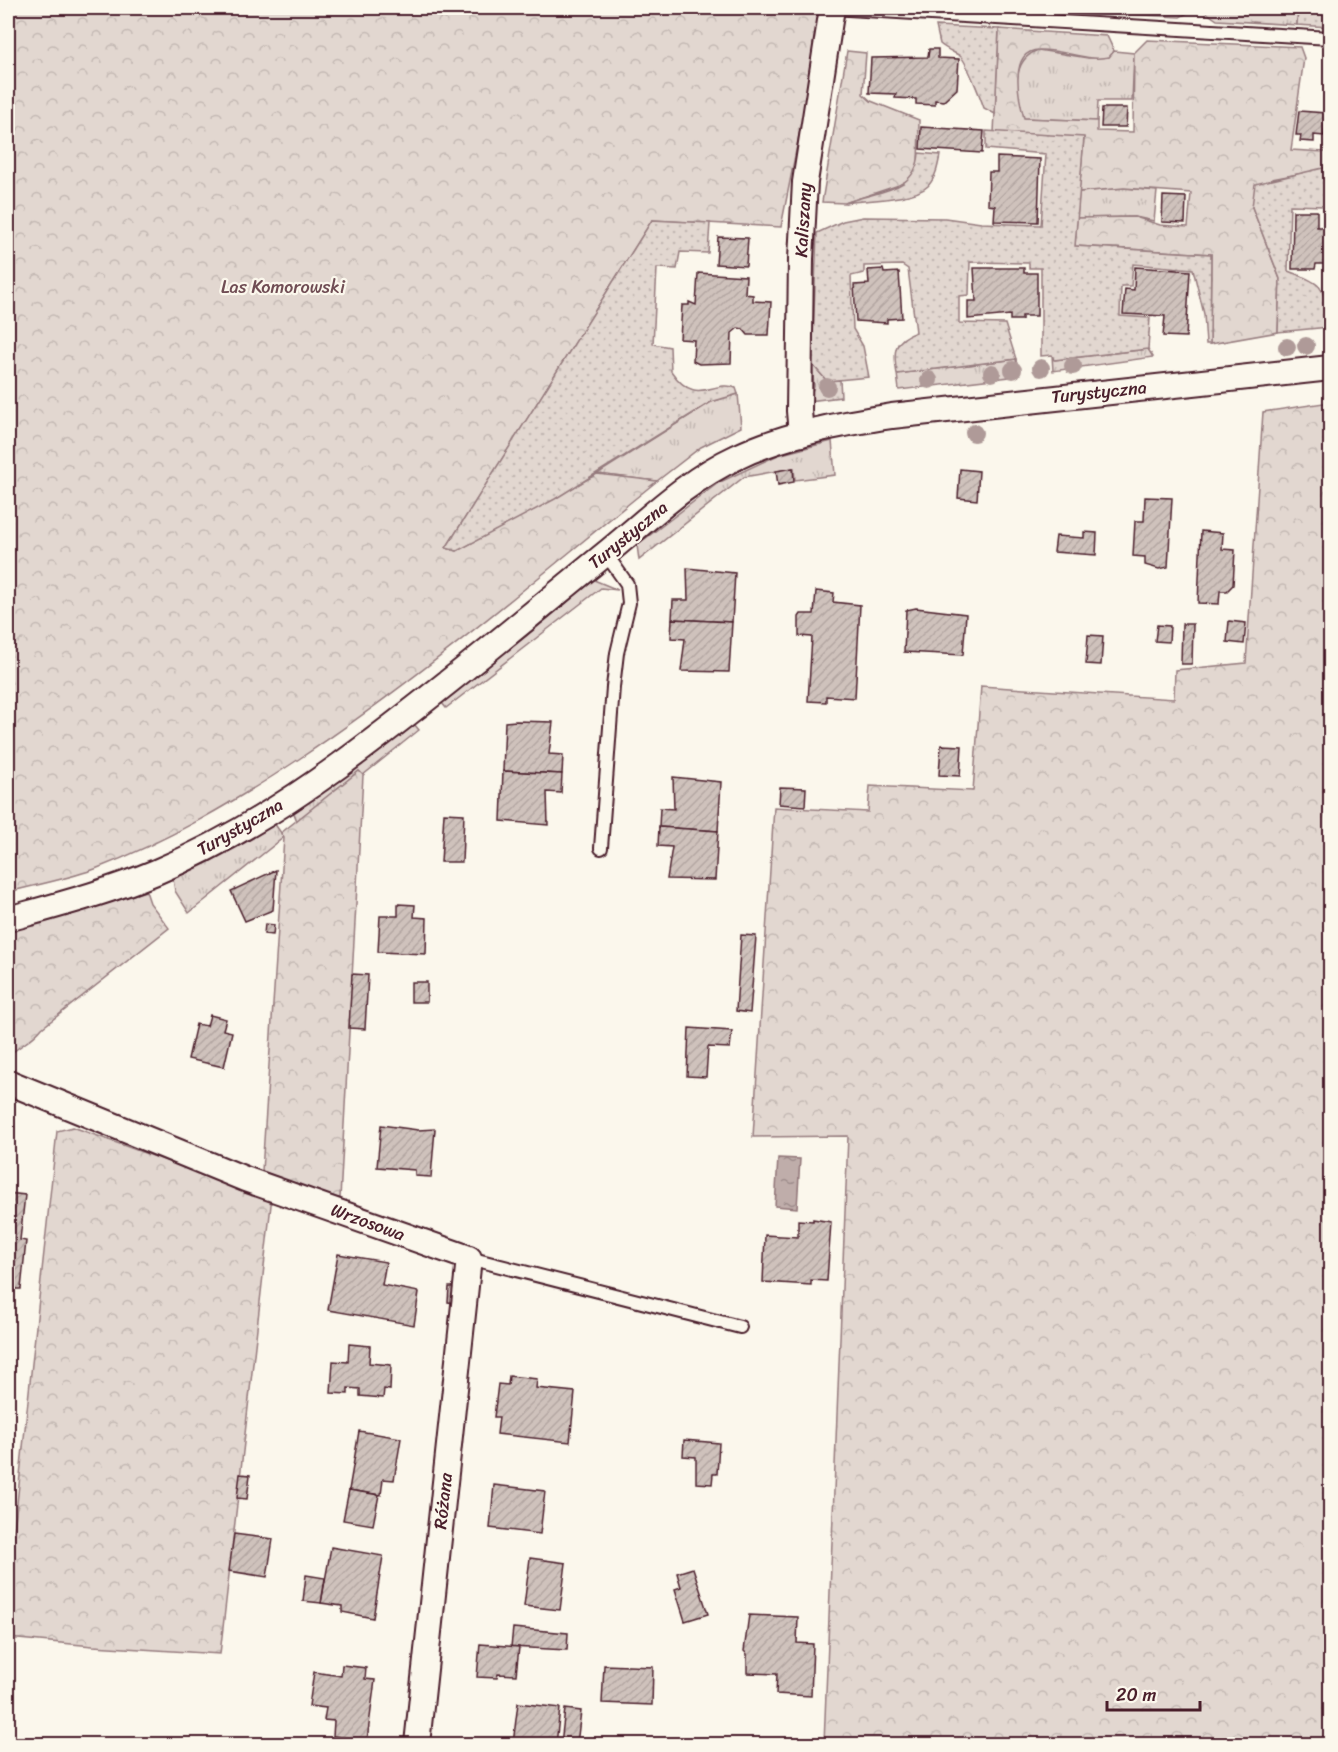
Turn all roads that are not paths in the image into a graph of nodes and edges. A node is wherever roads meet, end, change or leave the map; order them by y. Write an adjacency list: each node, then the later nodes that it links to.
1 (832, 8): 2 (lane); 4 (street, Kaliszany)
2 (1330, 38)
3 (1330, 368): 4 (street, Turystyczna)
4 (801, 434): 5 (street, Turystyczna)
5 (606, 554): 6 (lane); 7 (street, Turystyczna)
6 (601, 848)
7 (8, 919)
8 (8, 1082): 9 (street, Wrzosowa)
9 (469, 1258): 10 (lane, Wrzosowa); 11 (street, Różana)
10 (740, 1326)
11 (417, 1744)

